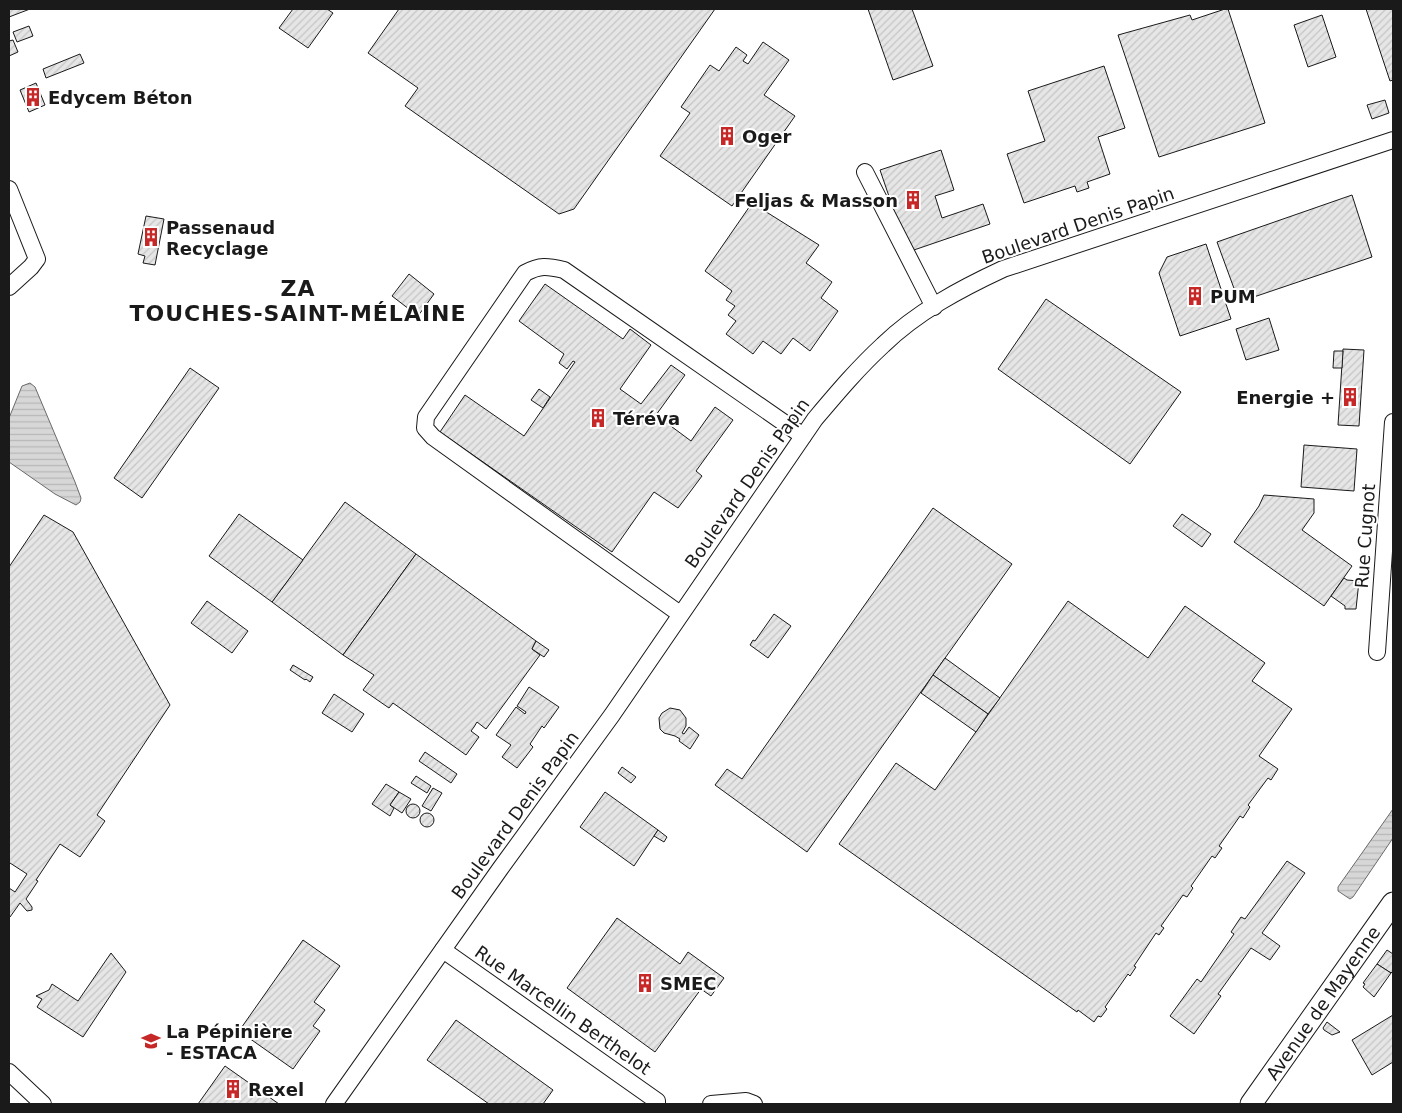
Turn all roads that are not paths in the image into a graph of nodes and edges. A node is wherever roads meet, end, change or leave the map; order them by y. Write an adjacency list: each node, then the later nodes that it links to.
1 (1393, 140): 5 (street, Boulevard Denis Papin)
2 (865, 172): 5 (street)
3 (9, 189): 4 (street)
4 (9, 286)
5 (934, 307): 7 (street, Boulevard Denis Papin)
6 (1393, 422): 9 (street, Rue Cugnot)
7 (803, 436): 8 (street, Boulevard Denis Papin); 8 (street)
8 (680, 614): 11 (street, Boulevard Denis Papin)
9 (1377, 652)
10 (1393, 903): 18 (main road, Avenue de Mayenne)
11 (443, 950): 14 (street, Boulevard Denis Papin); 15 (street, Rue Marcellin Berthelot)
12 (9, 1072): 13 (street)
13 (43, 1104)
14 (334, 1104)
15 (658, 1104)
16 (711, 1104): 17 (street)
17 (754, 1104)
18 (1252, 1104)

